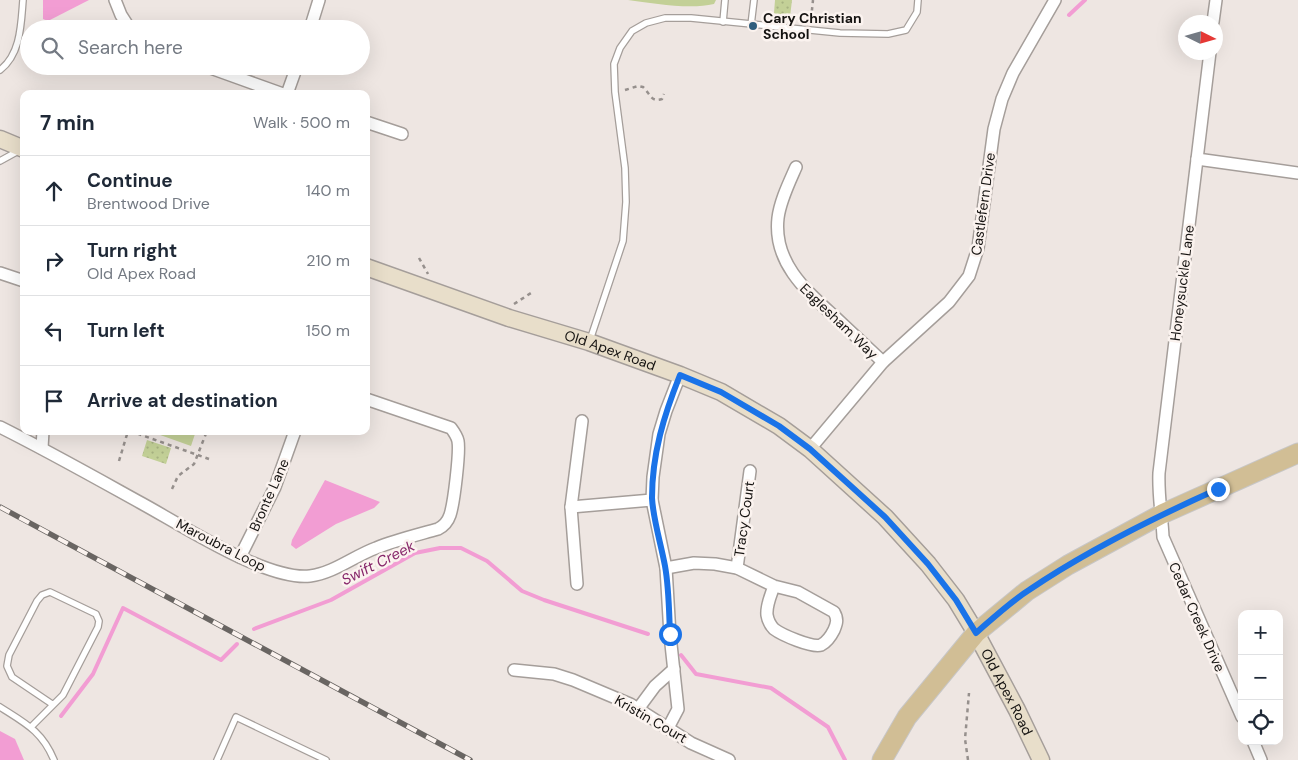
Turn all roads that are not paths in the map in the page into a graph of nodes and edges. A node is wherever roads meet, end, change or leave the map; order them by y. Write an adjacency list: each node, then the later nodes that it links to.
1 (23, 0): 10 (lane)
2 (115, 0): 11 (street)
3 (319, 0): 12 (street)
4 (725, 0): 13 (lane)
5 (754, 0): 14 (lane)
6 (918, 0): 14 (lane)
7 (1055, 0): 35 (street, Castlefern Drive)
8 (1216, 0): 9 (street)
9 (1214, 15)
10 (21, 20)
11 (124, 20)
12 (313, 20)
13 (723, 22): 14 (lane); 34 (lane)
14 (751, 24)
15 (20, 29): 17 (lane)
16 (1209, 60): 27 (street, Honeysuckle Lane)
17 (0, 70)
18 (231, 75): 20 (street)
19 (292, 75): 21 (street)
20 (274, 90)
21 (287, 90)
22 (370, 123): 23 (street)
23 (402, 134)
24 (0, 138): 25 (main road)
25 (20, 147)
26 (20, 151): 28 (lane)
27 (1197, 159): 30 (street); 48 (street, Honeysuckle Lane)
28 (0, 161)
29 (796, 167): 35 (street, Eaglesham Way)
30 (1298, 173)
31 (370, 268): 34 (main road, Old Apex Road)
32 (0, 273): 33 (street)
33 (20, 280)
34 (589, 342): 36 (main road, Old Apex Road)
35 (883, 362): 43 (street, Castlefern Drive)
36 (680, 375): 43 (main road, Old Apex Road); 46 (street)
37 (370, 400): 49 (street, Maroubra Loop)
38 (582, 421): 47 (street)
39 (0, 427): 42 (street, Maroubra Loop)
40 (43, 435): 42 (street)
41 (294, 435): 49 (street, Bronte Lane)
42 (42, 448): 49 (street, Maroubra Loop)
43 (810, 449): 54 (main road, Old Apex Road)
44 (1298, 453): 48 (main road)
45 (750, 471): 51 (street, Tracy Court)
46 (652, 500): 47 (street); 50 (street)
47 (572, 508): 52 (street)
48 (1162, 514): 54 (main road); 59 (street, Cedar Creek Drive)
49 (240, 557)
50 (666, 568): 51 (street); 55 (street)
51 (737, 568): 53 (street)
52 (577, 584)
53 (774, 586): 53 (street)
54 (976, 633): 68 (main road); 69 (main road, Old Apex Road)
55 (674, 669): 60 (street); 62 (street)
56 (514, 670): 60 (street, Kristin Court)
57 (52, 704): 57 (lane); 61 (lane)
58 (0, 707): 61 (lane)
59 (1238, 708)
60 (638, 710): 62 (street, Kristin Court)
61 (32, 727): 64 (lane)
62 (668, 728): 67 (street, Kristin Court)
63 (1255, 745): 70 (street)
64 (54, 760)
65 (216, 760): 66 (lane)
66 (326, 760)
67 (729, 760)
68 (882, 760)
69 (1041, 760)
70 (1261, 760)

